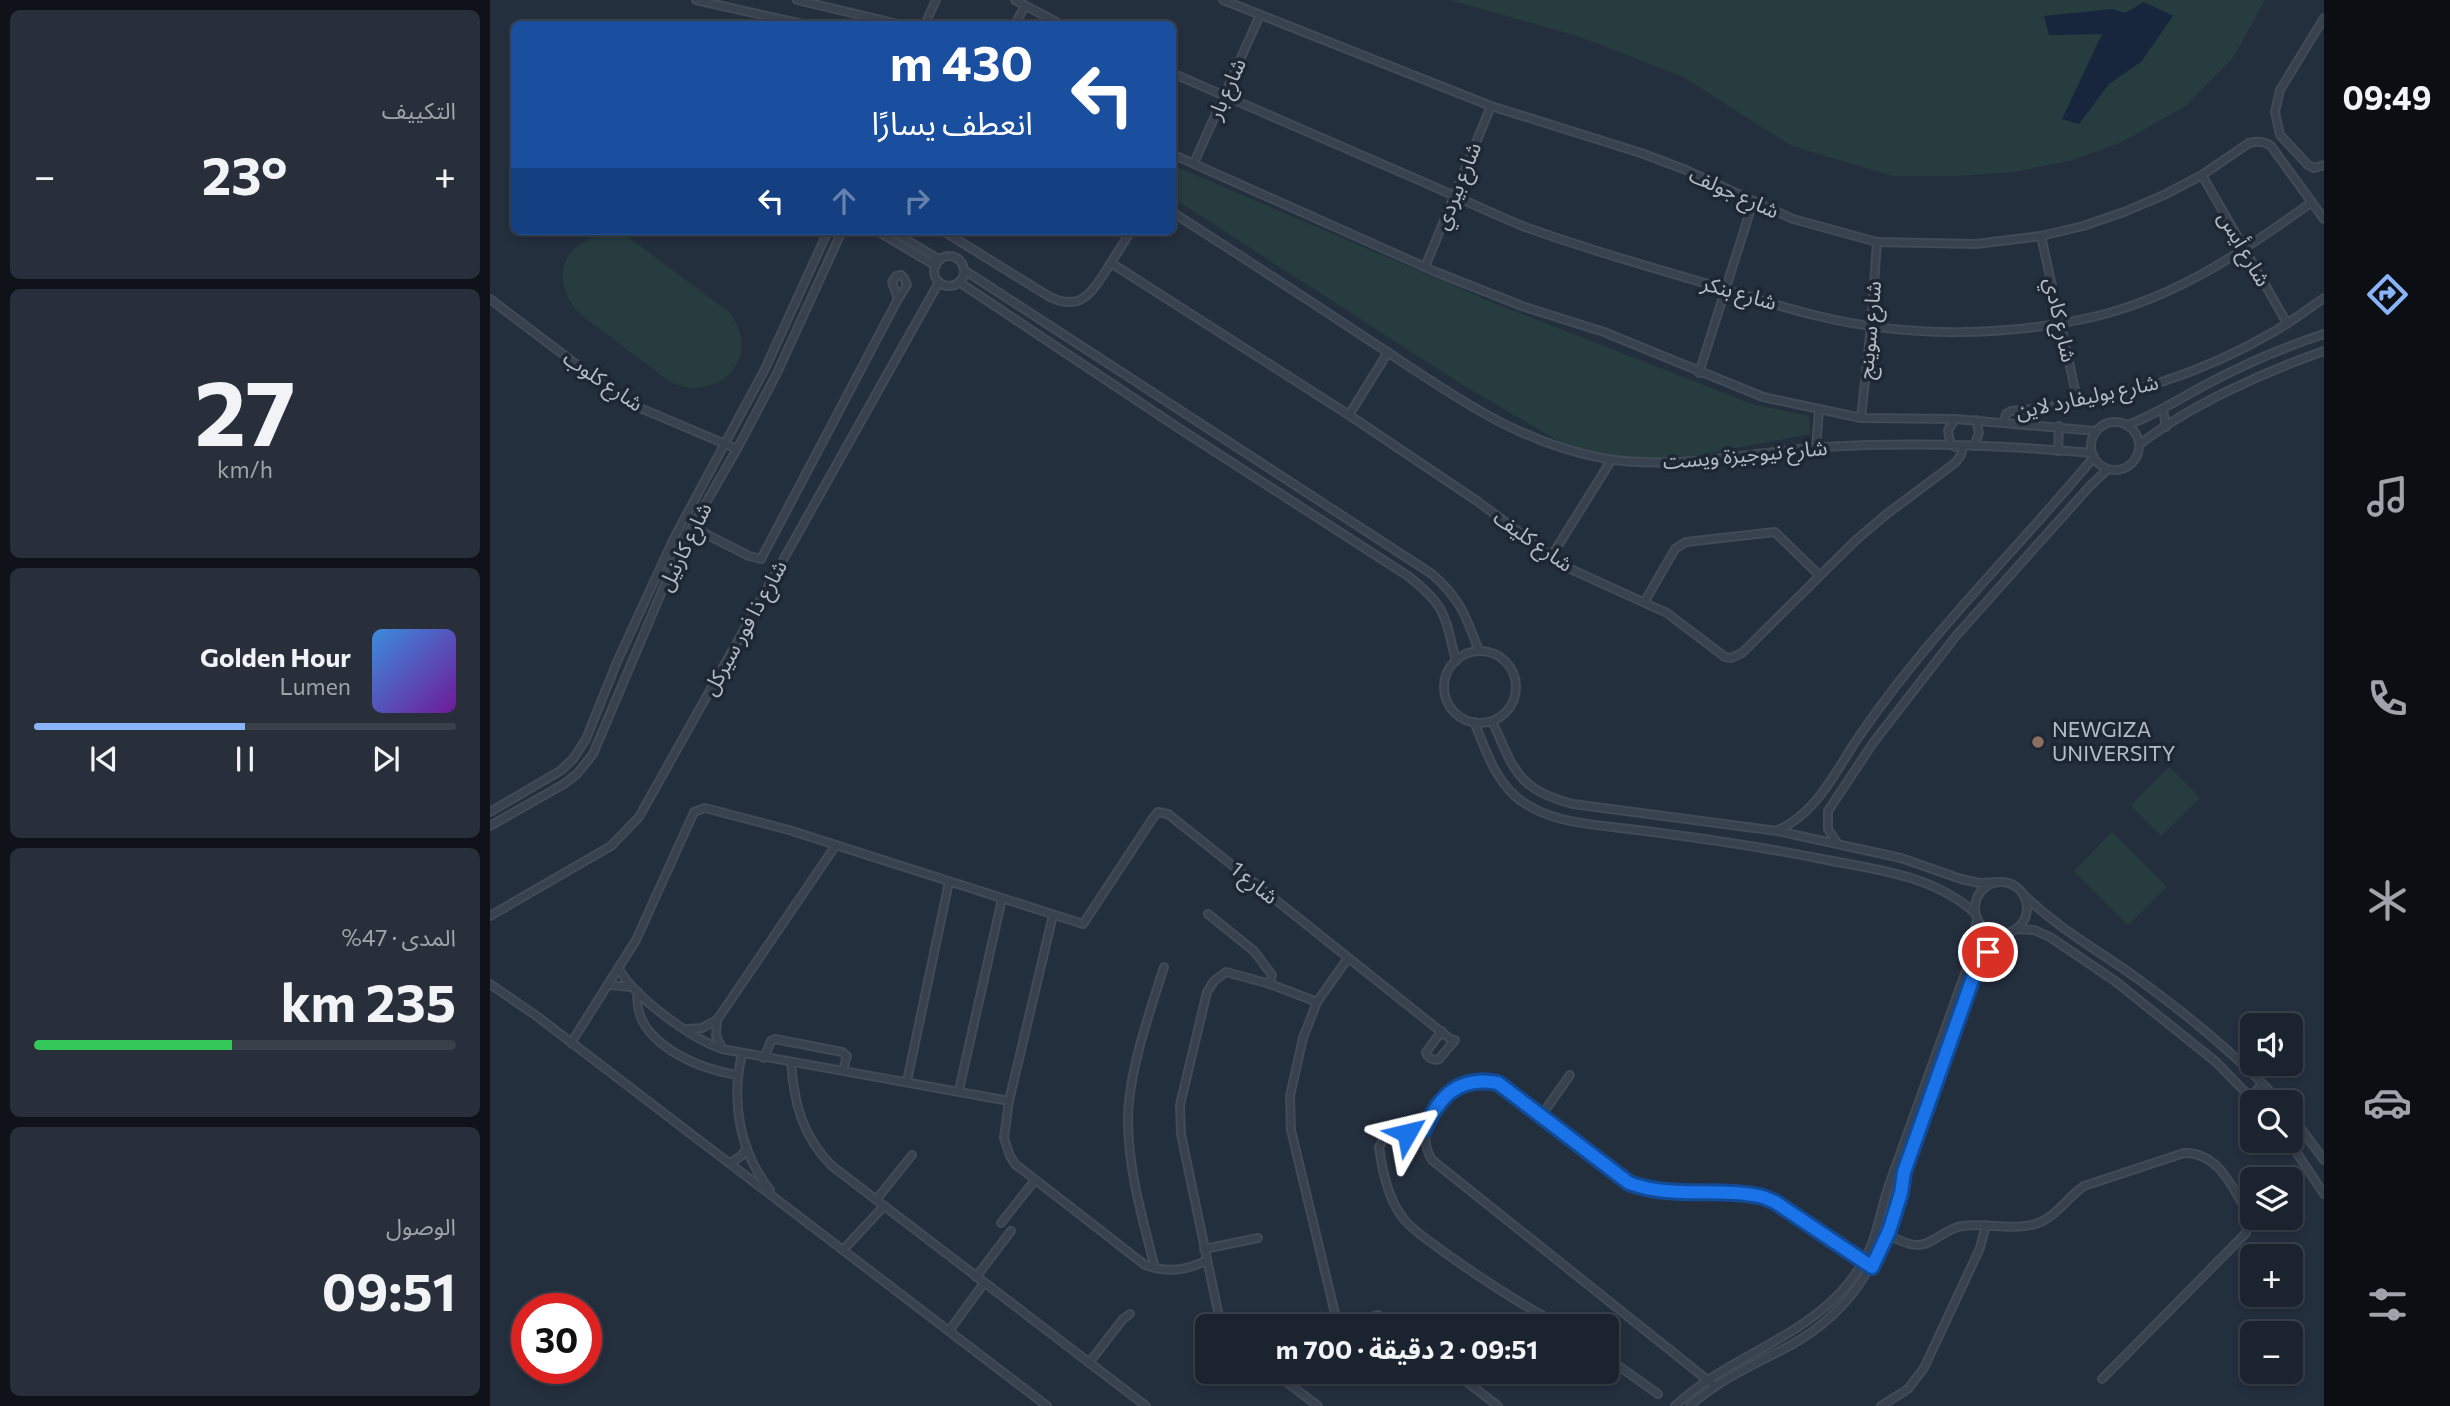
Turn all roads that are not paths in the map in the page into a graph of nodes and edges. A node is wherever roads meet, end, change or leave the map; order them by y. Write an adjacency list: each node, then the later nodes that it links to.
1 (696, 0): 10 (street)
2 (797, 0): 7 (street)
3 (936, 0): 13 (street)
4 (1016, 0): 6 (street)
5 (1223, 0): 8 (street, شارع جولف)
6 (1025, 6): 14 (street); 15 (street)
7 (854, 13): 11 (street); 12 (street)
8 (1260, 15): 17 (street, شارع بار); 18 (street, شارع جولف)
9 (2324, 18): 21 (street)
10 (789, 21)
11 (856, 21)
12 (886, 21)
13 (926, 21)
14 (1017, 21)
15 (1054, 21)
16 (1176, 75): 17 (street, شارع بنكر)
17 (1224, 95): 20 (street, شارع بار); 23 (street, شارع بنكر)
18 (1491, 106): 23 (street, شارع بيردي); 24 (street, شارع جولف)
19 (1176, 156): 20 (street, شارع نيوجيزة ويست)
20 (1194, 163): 39 (street, شارع نيوجيزة ويست)
21 (2324, 165)
22 (2202, 175): 25 (street, شارع جولف); 34 (street, شارع جولف); 36 (street, شارع أيس)
23 (1455, 196): 39 (street, شارع بيردي); 43 (street, شارع بنكر)
24 (1753, 202): 35 (street, شارع جولف); 43 (street)
25 (2312, 202): 27 (street); 36 (street, شارع بنكر)
26 (1176, 215): 52 (street, شارع نيوجيزة ويست)
27 (2324, 219)
28 (826, 235): 53 (street, شارع كارنيل)
29 (840, 235): 55 (street, شارع كارنيل)
30 (885, 235): 37 (street)
31 (898, 235): 37 (street)
32 (950, 235): 38 (street)
33 (1128, 235): 38 (street)
34 (2041, 236): 35 (street, شارع جولف); 47 (street, شارع كادي)
35 (1877, 242): 49 (street, شارع سوينج)
36 (2245, 250): 47 (street, شارع بنكر); 48 (street, شارع أيس)
37 (938, 263): 40 (street); 41 (street)
38 (1111, 263): 60 (street, شارع كليف)
39 (1425, 267): 54 (street, شارع نيوجيزة ويست)
40 (964, 270): 42 (street); 86 (street)
41 (939, 282): 42 (street); 105 (street, شارع ذا فور سيركل)
42 (959, 282): 87 (street)
43 (1727, 289): 49 (street, شارع بنكر); 54 (street)
44 (2324, 298): 48 (street, شارع بوليفارد لاين)
45 (490, 299): 70 (street, شارع كلوب)
46 (898, 299): 80 (street)
47 (2061, 322): 49 (street, شارع بنكر); 56 (street, شارع كادي)
48 (2287, 323): 56 (street, شارع بوليفارد لاين)
49 (1871, 326): 61 (street, شارع سوينج)
50 (2324, 334): 58 (street)
51 (2324, 351): 68 (street)
52 (1388, 352): 60 (street); 78 (street, شارع نيوجيزة ويست)
53 (765, 369): 55 (street); 70 (street, شارع كارنيل)
54 (1699, 373): 59 (street, شارع نيوجيزة ويست)
55 (776, 375): 75 (street, شارع كارنيل)
56 (2078, 403): 57 (street, شارع بوليفارد لاين)
57 (2045, 408): 64 (street, شارع بوليفارد لاين); 65 (street)
58 (2164, 409): 66 (street); 68 (street)
59 (1819, 410): 61 (street, شارع نيوجيزة ويست); 74 (street)
60 (1349, 415): 81 (street, شارع كليف)
61 (1861, 418): 62 (street, شارع نيوجيزة ويست)
62 (1955, 419): 63 (street, شارع نيوجيزة ويست); 73 (street)
63 (1976, 421): 64 (street, شارع نيوجيزة ويست); 72 (street)
64 (2004, 422): 65 (street, شارع نيوجيزة ويست)
65 (2044, 425): 67 (street, شارع نيوجيزة ويست)
66 (2128, 425): 69 (street); 71 (street)
67 (2059, 426): 69 (street, شارع نيوجيزة ويست); 76 (street)
68 (2166, 427): 71 (street)
69 (2096, 431): 77 (street)
70 (726, 442): 75 (street, شارع كلوب); 83 (street, شارع كارنيل)
71 (2139, 445): 79 (street)
72 (1974, 446): 73 (street, شارع نيوجيزة ويست); 76 (street, شارع نيوجيزة ويست)
73 (1959, 447): 74 (street, شارع نيوجيزة ويست); 82 (street, شارع كليف)
74 (1816, 448): 78 (street, شارع نيوجيزة ويست)
75 (737, 449): 80 (street, شارع كارنيل)
76 (2058, 451): 77 (street, شارع نيوجيزة ويست)
77 (2093, 455): 79 (street); 90 (street)
78 (1612, 459): 81 (street)
79 (2108, 469): 92 (street)
80 (692, 527): 84 (street, شارع كارنيل)
81 (1551, 557): 85 (street, شارع كليف)
82 (1819, 575): 85 (street); 85 (street, شارع كليف)
83 (649, 592): 84 (street); 91 (street, شارع كارنيل)
84 (661, 597): 94 (street, شارع كارنيل)
85 (1645, 601)
86 (1479, 651): 87 (street); 88 (street)
87 (1456, 661): 89 (street)
88 (1492, 721): 89 (street); 93 (street)
89 (1474, 722): 96 (street)
90 (1815, 803): 92 (street); 95 (street)
91 (490, 811)
92 (1828, 811): 97 (street)
93 (1685, 819): 95 (street); 96 (street)
94 (490, 825)
95 (1777, 831): 97 (street)
96 (1684, 835): 106 (street)
97 (1837, 843): 100 (street)
98 (836, 845): 99 (street); 112 (street); 120 (street)
99 (949, 881): 102 (street); 133 (street)
100 (1997, 882): 101 (street); 106 (street)
101 (2026, 897): 107 (street); 134 (street)
102 (1002, 899): 104 (street); 135 (street)
103 (1208, 914): 115 (street)
104 (1053, 915): 109 (street, شارع 1); 139 (street)
105 (490, 916)
106 (1976, 916): 108 (street); 111 (street)
107 (2016, 929): 108 (street); 136 (street)
108 (2004, 934): 113 (street)
109 (1348, 958): 119 (street); 122 (street, شارع 1)
110 (1164, 967): 165 (street)
111 (1967, 968): 113 (street); 128 (street)
112 (619, 969): 116 (street); 117 (street)
113 (1975, 972): 129 (street)
114 (490, 984): 123 (street)
115 (1270, 984): 119 (street); 160 (street)
116 (610, 985): 117 (street); 123 (street)
117 (631, 987): 118 (street)
118 (638, 992): 121 (street); 131 (street)
119 (1317, 1002): 170 (street)
120 (717, 1020): 121 (street); 124 (street)
121 (683, 1028): 124 (street)
122 (1442, 1031): 122 (street, شارع 1)
123 (571, 1043): 147 (street)
124 (722, 1049): 125 (street)
125 (742, 1054): 126 (street); 131 (street)
126 (764, 1058): 127 (street); 130 (street)
127 (791, 1062): 130 (street); 153 (street)
128 (1934, 1063): 129 (street); 149 (street)
129 (1943, 1065): 151 (street)
130 (843, 1070): 133 (street)
131 (738, 1075): 143 (street)
132 (1570, 1075): 140 (street)
133 (907, 1081): 135 (street)
134 (2262, 1083): 137 (street); 138 (street)
135 (959, 1090): 139 (street)
136 (2243, 1090)
137 (2258, 1090)
138 (2269, 1090)
139 (1009, 1101): 148 (street)
140 (1541, 1116): 142 (street); 163 (street)
141 (2303, 1128): 146 (street)
142 (1424, 1130): 171 (street); 175 (street)
143 (747, 1148): 147 (street); 152 (street)
144 (2297, 1153): 150 (street)
145 (912, 1155): 153 (street)
146 (2324, 1160)
147 (730, 1163): 152 (street)
148 (1035, 1180): 155 (street); 165 (street)
149 (1886, 1194): 151 (street); 163 (street)
150 (2324, 1194)
151 (1899, 1198): 158 (street)
152 (778, 1199): 161 (street)
153 (876, 1200): 154 (street)
154 (884, 1206): 161 (street); 166 (street)
155 (1001, 1223)
156 (1986, 1225): 158 (street); 176 (street); 187 (street)
157 (1011, 1231): 166 (street)
158 (1887, 1235): 164 (street)
159 (1258, 1238): 160 (street)
160 (1204, 1249): 162 (street)
161 (843, 1250): 172 (street)
162 (1206, 1260): 165 (street); 169 (street)
163 (1863, 1261): 164 (street); 175 (street)
164 (1872, 1267): 179 (street)
165 (1155, 1268)
166 (976, 1276): 167 (street)
167 (984, 1283): 172 (street); 173 (street)
168 (1130, 1314): 173 (street)
169 (1218, 1314)
170 (1337, 1314)
171 (1538, 1314)
172 (950, 1331): 181 (street)
173 (1089, 1363): 182 (street)
174 (1619, 1366): 180 (street)
175 (1707, 1379): 179 (street); 185 (street)
176 (2102, 1379)
177 (1288, 1384): 183 (street)
178 (1470, 1384): 184 (street)
179 (1715, 1386): 186 (street)
180 (1658, 1394)
181 (1047, 1406)
182 (1146, 1406)
183 (1318, 1406)
184 (1498, 1406)
185 (1675, 1406)
186 (1690, 1406)
187 (1881, 1406)

